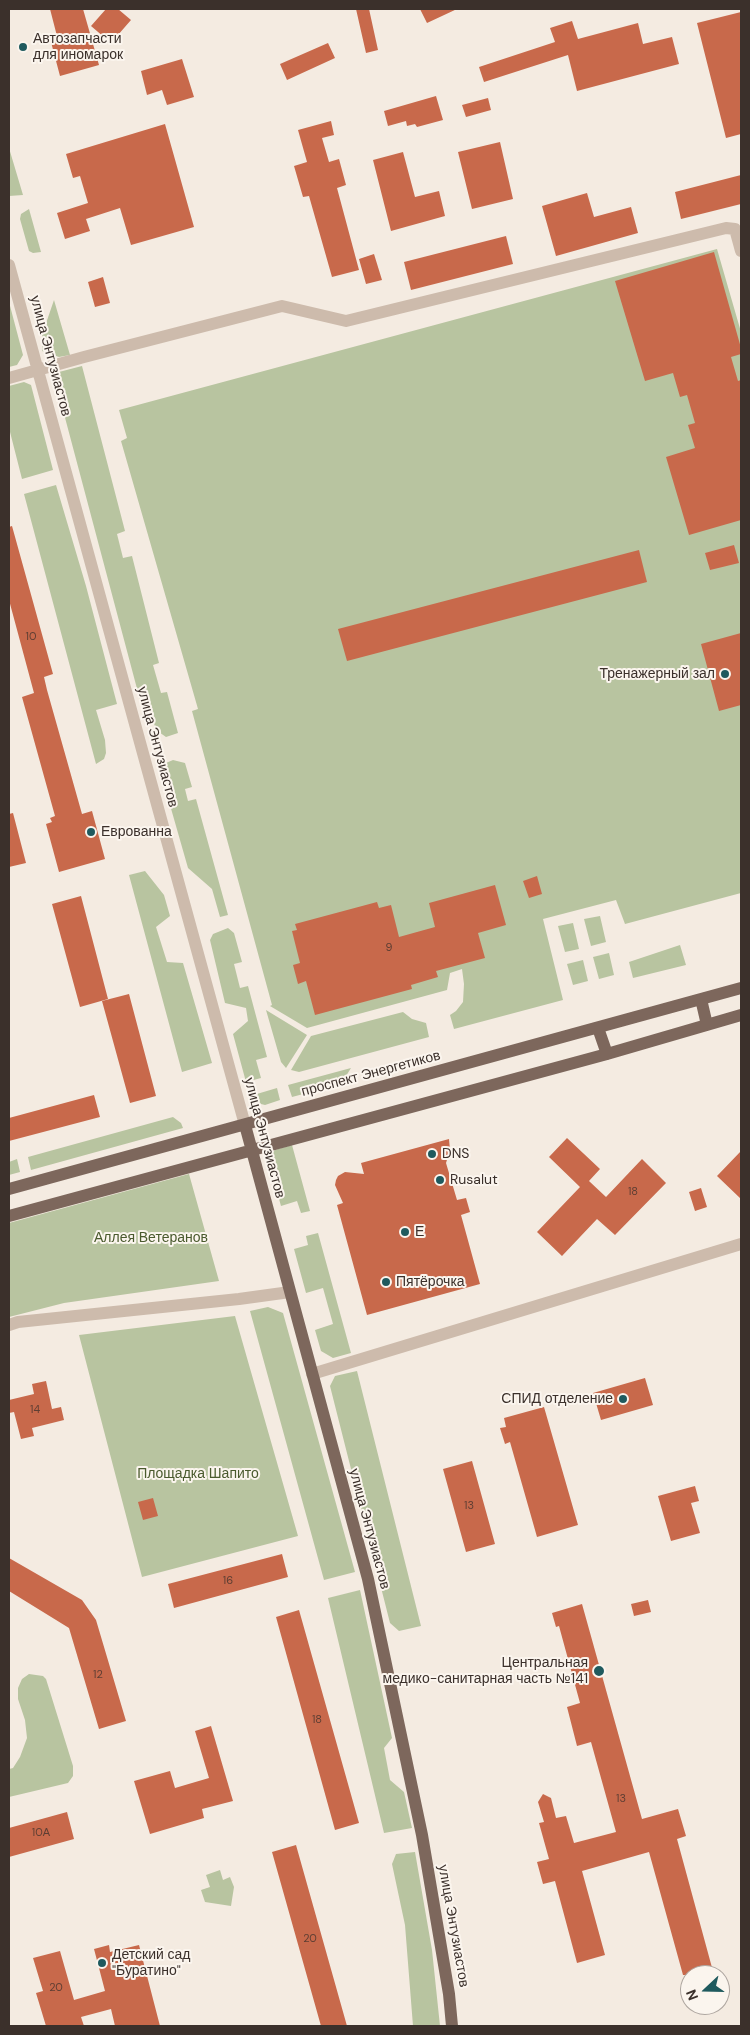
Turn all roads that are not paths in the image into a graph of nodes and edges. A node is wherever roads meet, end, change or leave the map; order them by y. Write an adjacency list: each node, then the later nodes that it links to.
1 (741, 251): 3 (street)
2 (9, 265): 3 (street, улица Энтузиастов)
3 (39, 369): 4 (street); 11 (street, улица Энтузиастов)
4 (9, 378)
5 (741, 988): 6 (main road, проспект Энергетиков)
6 (701, 999): 8 (main road); 9 (main road, проспект Энергетиков)
7 (741, 1015): 8 (main road)
8 (708, 1025): 10 (main road)
9 (598, 1028): 10 (main road); 11 (main road, проспект Энергетиков)
10 (607, 1054): 12 (main road)
11 (244, 1125): 12 (main road, улица Энтузиастов); 13 (main road, проспект Энергетиков)
12 (251, 1150): 14 (main road); 16 (main road, улица Энтузиастов)
13 (9, 1189)
14 (9, 1216)
15 (741, 1244): 18 (street)
16 (290, 1292): 17 (street); 18 (main road, улица Энтузиастов)
17 (9, 1325)
18 (312, 1374): 19 (main road, улица Энтузиастов)
19 (452, 2026)

